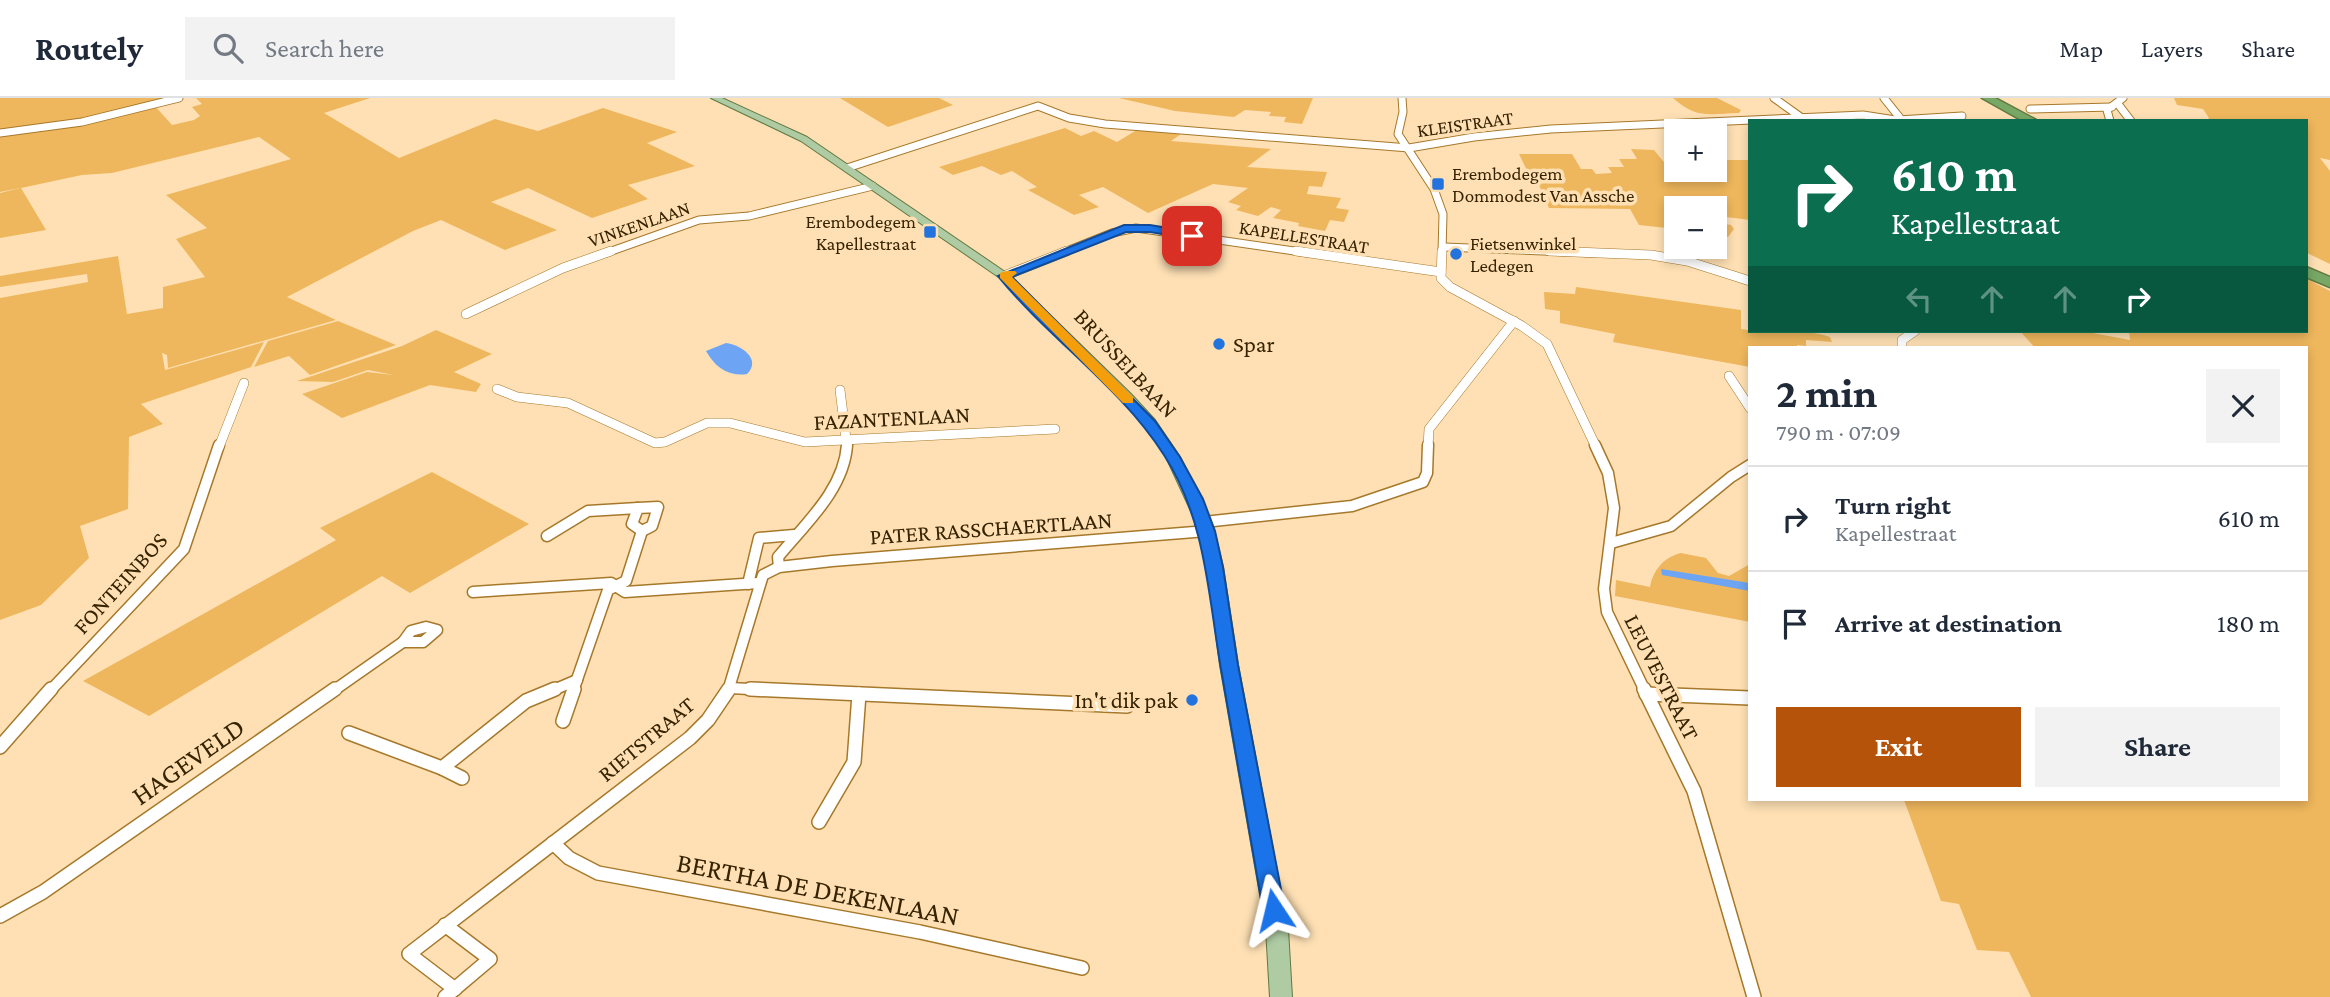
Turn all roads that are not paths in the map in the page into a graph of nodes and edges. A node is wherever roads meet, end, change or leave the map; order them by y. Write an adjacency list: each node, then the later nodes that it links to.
1 (179, 98): 18 (street)
2 (715, 98): 20 (main road, BRUSSELBAAN)
3 (1402, 98): 19 (street)
4 (1774, 98): 11 (street)
5 (1884, 98): 13 (street)
6 (1970, 98): 14 (highway)
7 (1987, 98): 9 (highway)
8 (2117, 103): 9 (street); 15 (street); 16 (street)
9 (2031, 115)
10 (1962, 116): 13 (street, KLEISTRAAT)
11 (1802, 118): 12 (street, KLEISTRAAT); 13 (street, KLEISTRAAT)
12 (1779, 119)
13 (1900, 119)
14 (2010, 119)
15 (2109, 119)
16 (2129, 119)
17 (1748, 120): 19 (street, KLEISTRAAT)
18 (0, 133)
19 (1409, 148): 20 (street, KLEISTRAAT); 22 (street)
20 (847, 168): 21 (main road, BRUSSELBAAN)
21 (873, 186): 27 (main road, BRUSSELBAAN); 30 (street, VINKENLAAN)
22 (1444, 247): 24 (street); 28 (street)
23 (2308, 261): 26 (highway)
24 (1441, 272): 27 (street, KAPELLESTRAAT); 31 (street, LEUVESTRAAT)
25 (2308, 272): 29 (highway)
26 (2330, 272)
27 (1004, 276): 43 (main road, BRUSSELBAAN)
28 (1748, 280)
29 (2330, 283)
30 (466, 314)
31 (1514, 321): 43 (street, PATER RASSCHAERTLAAN); 47 (street, LEUVESTRAAT)
32 (1912, 333): 33 (street)
33 (1902, 346)
34 (1729, 376): 38 (street)
35 (243, 383): 61 (street, FONTEINBOS)
36 (497, 389): 40 (street, FAZANTENLAAN)
37 (840, 390): 40 (street)
38 (1748, 405)
39 (1055, 429): 40 (street, FAZANTENLAAN)
40 (848, 439): 45 (street)
41 (1748, 466): 47 (street)
42 (638, 508): 44 (street); 44 (street); 46 (street)
43 (1206, 526): 48 (street, PATER RASSCHAERTLAAN); 70 (main road, BRUSSELBAAN)
44 (642, 531): 50 (street)
45 (794, 535): 48 (street); 49 (street, RIETSTRAAT)
46 (547, 536)
47 (1611, 543): 56 (street, LEUVESTRAAT)
48 (779, 568): 49 (street)
49 (753, 584): 50 (street); 54 (street, RIETSTRAAT)
50 (617, 586): 51 (street); 53 (street)
51 (473, 592)
52 (402, 642): 66 (street, HAGEVELD)
53 (577, 680): 59 (street); 62 (street)
54 (730, 688): 55 (street); 65 (street, RIETSTRAAT)
55 (859, 694): 58 (street); 64 (street)
56 (1646, 694): 57 (street); 71 (street, LEUVESTRAAT)
57 (1748, 698)
58 (1127, 706)
59 (563, 721)
60 (349, 733): 62 (street)
61 (0, 747)
62 (442, 768): 63 (street)
63 (462, 778)
64 (820, 822)
65 (553, 843): 67 (street, RIETSTRAAT); 68 (street, BERTHA DE DEKENLAAN)
66 (0, 916)
67 (445, 925): 69 (street, RIETSTRAAT); 69 (street, RIETSTRAAT)
68 (1082, 968)
69 (450, 993)
70 (1282, 997)
71 (1754, 997)

